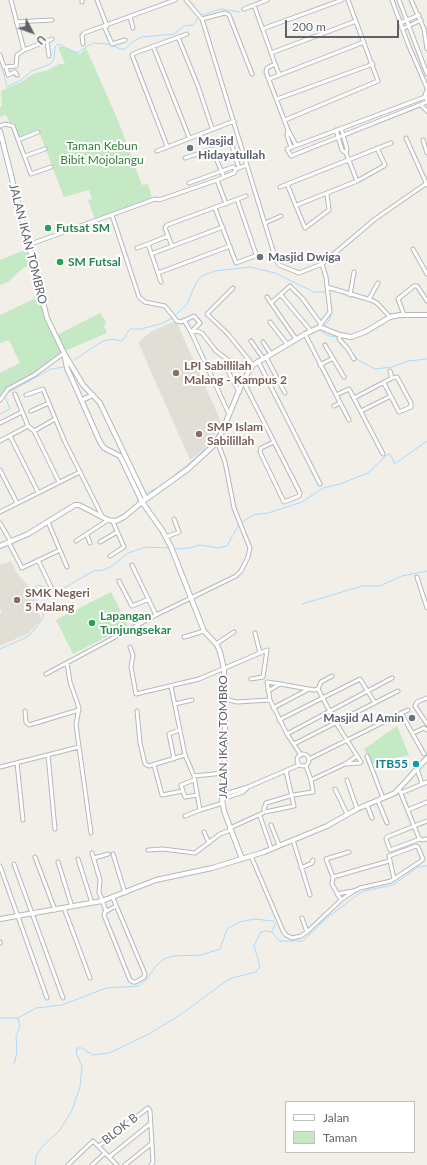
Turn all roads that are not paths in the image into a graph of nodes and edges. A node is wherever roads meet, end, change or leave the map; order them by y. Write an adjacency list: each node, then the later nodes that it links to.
1 (12, 0): 20 (street)
2 (98, 0): 22 (street)
3 (175, 0): 14 (street)
4 (186, 0): 15 (street)
5 (267, 0): 11 (street)
6 (342, 0): 25 (street)
7 (348, 0): 19 (street)
8 (392, 0): 21 (street)
9 (399, 0): 17 (street)
10 (411, 0): 13 (street)
11 (254, 5): 12 (street); 25 (street)
12 (244, 9)
13 (419, 15): 17 (street); 18 (street)
14 (130, 17): 22 (street); 24 (street)
15 (202, 19): 44 (street); 56 (street)
16 (52, 20): 20 (street)
17 (407, 20): 21 (street); 23 (street)
18 (421, 20): 23 (street); 31 (street)
19 (356, 21): 33 (street); 38 (street)
20 (16, 22): 37 (street)
21 (400, 23): 26 (street)
22 (105, 26): 30 (street); 34 (street)
23 (409, 26): 26 (street); 46 (street)
24 (133, 28)
25 (262, 29): 38 (street)
26 (402, 29): 49 (street)
27 (187, 34): 28 (street)
28 (178, 37): 35 (street); 58 (street)
29 (52, 39): 32 (street)
30 (125, 40)
31 (426, 41): 36 (street)
32 (47, 42): 37 (street); 40 (street)
33 (364, 42): 42 (street); 45 (street)
34 (83, 44)
35 (153, 46): 65 (street); 73 (street)
36 (427, 49)
37 (24, 50): 43 (street)
38 (271, 53): 41 (street)
39 (0, 55): 43 (street)
40 (48, 56)
41 (275, 64): 45 (street); 48 (street)
42 (372, 64): 51 (street); 55 (street)
43 (6, 67): 47 (street)
44 (252, 74)
45 (279, 74): 48 (street)
46 (427, 74)
47 (17, 75)
48 (269, 79): 51 (street)
49 (427, 89): 50 (street)
50 (425, 97): 52 (street); 59 (street)
51 (277, 99): 55 (street)
52 (427, 102): 53 (street)
53 (422, 104): 54 (street); 64 (street)
54 (427, 111)
55 (285, 120): 60 (street)
56 (234, 121): 58 (street); 83 (street)
57 (0, 126): 68 (street)
58 (212, 128): 65 (street)
59 (341, 128): 61 (street); 64 (street)
60 (288, 130): 72 (street); 74 (street)
61 (336, 130): 66 (street); 72 (street)
62 (0, 131): 106 (street, JALAN IKAN TOMBRO)
63 (38, 132): 68 (street)
64 (343, 136): 66 (street); 78 (street)
65 (190, 137): 73 (street)
66 (338, 137): 74 (street); 78 (street)
67 (406, 138): 92 (street)
68 (18, 140): 80 (street)
69 (230, 140): 85 (street)
70 (422, 140): 79 (street)
71 (391, 143): 75 (street)
72 (296, 145): 74 (street)
73 (167, 146): 77 (street)
74 (291, 146)
75 (377, 148): 82 (street); 89 (street)
76 (45, 149): 80 (street)
77 (157, 151)
78 (346, 153): 82 (street)
79 (427, 153)
80 (25, 156): 84 (street)
81 (185, 158): 86 (street)
82 (349, 160): 89 (street); 91 (street)
83 (247, 165): 85 (street); 102 (street)
84 (51, 167)
85 (238, 169): 86 (street); 87 (street)
86 (222, 171): 87 (street); 90 (street)
87 (224, 177): 88 (street)
88 (217, 180): 97 (street); 100 (street)
89 (357, 181): 94 (street)
90 (189, 183)
91 (288, 184): 93 (street); 98 (street)
92 (427, 184): 112 (street)
93 (280, 187)
94 (327, 194): 98 (street); 98 (street)
95 (246, 196): 96 (street)
96 (236, 200): 97 (street); 108 (street)
97 (226, 204): 99 (street)
98 (297, 205)
99 (215, 208): 103 (street); 104 (street)
100 (112, 215): 106 (street); 130 (street)
101 (281, 216): 102 (street)
102 (265, 223): 112 (street)
103 (223, 227): 107 (street); 108 (street)
104 (168, 236): 105 (street); 107 (street)
105 (148, 244): 109 (street); 111 (street)
106 (28, 245): 142 (street, JALAN IKAN TOMBRO)
107 (172, 246): 111 (street)
108 (230, 246): 114 (street)
109 (137, 248)
110 (413, 249): 115 (street)
111 (151, 254): 114 (street)
112 (322, 264): 119 (street)
113 (354, 272): 122 (street)
114 (158, 273): 116 (street)
115 (427, 274)
116 (161, 282)
117 (378, 283): 124 (street)
118 (233, 288): 148 (street)
119 (328, 290): 122 (street); 132 (street)
120 (425, 294): 125 (street); 127 (street)
121 (281, 295): 126 (street); 132 (street); 133 (street)
122 (350, 295): 124 (street)
123 (267, 297): 126 (street)
124 (369, 299): 129 (street)
125 (427, 301)
126 (272, 303): 137 (street)
127 (404, 315): 128 (street); 129 (street)
128 (427, 315)
129 (390, 317): 136 (street)
130 (184, 320): 134 (street); 134 (street)
131 (270, 322): 140 (street)
132 (322, 327): 133 (street); 136 (street)
133 (311, 331): 135 (street)
134 (191, 332): 148 (street); 172 (street)
135 (305, 334): 137 (street); 149 (street)
136 (340, 337): 146 (street)
137 (296, 339): 140 (street)
138 (251, 341): 144 (street)
139 (263, 342): 143 (street)
140 (287, 344): 143 (street)
141 (326, 345): 145 (street)
142 (64, 354): 160 (street); 164 (street); 165 (street)
143 (271, 354): 144 (street)
144 (264, 358): 147 (street); 157 (street)
145 (333, 358): 149 (street); 152 (street)
146 (354, 359)
147 (258, 361): 148 (street); 186 (street)
148 (251, 363): 154 (street)
149 (320, 365): 161 (street)
150 (390, 371): 153 (street)
151 (230, 373): 156 (street)
152 (344, 377)
153 (392, 378): 155 (street); 162 (street)
154 (244, 381): 156 (street); 181 (street)
155 (384, 383): 162 (street); 163 (street)
156 (239, 392): 172 (street)
157 (285, 393)
158 (15, 394): 171 (street)
159 (26, 395): 166 (street)
160 (93, 395): 165 (street); 188 (street)
161 (336, 395): 163 (street); 167 (street)
162 (390, 396): 170 (street)
163 (354, 398): 170 (street)
164 (0, 400)
165 (82, 400): 188 (street)
166 (49, 403): 169 (street); 173 (street)
167 (340, 403): 168 (street); 174 (street)
168 (334, 406)
169 (31, 411)
170 (361, 411): 182 (street)
171 (22, 412): 175 (street); 176 (street)
172 (229, 414): 180 (street)
173 (55, 420): 177 (street); 184 (street)
174 (349, 420)
175 (0, 423)
176 (28, 426): 177 (street); 178 (street)
177 (34, 431): 185 (street)
178 (10, 436): 179 (street); 187 (street)
179 (0, 441)
180 (218, 441): 188 (street); 213 (street)
181 (274, 442): 181 (street)
182 (384, 454)
183 (0, 470): 189 (street)
184 (80, 472): 185 (street); 191 (street)
185 (59, 482): 187 (street)
186 (320, 484)
187 (38, 492): 189 (street)
188 (144, 501): 195 (street); 199 (street, JALAN IKAN TOMBRO)
189 (17, 503): 190 (street)
190 (0, 512)
191 (103, 518): 193 (street); 194 (street)
192 (174, 519): 199 (street)
193 (108, 520): 195 (street); 198 (street)
194 (48, 522): 201 (street); 205 (street)
195 (113, 522): 197 (street)
196 (0, 523): 201 (street)
197 (117, 532): 202 (street); 206 (street)
198 (87, 535): 200 (street); 203 (street)
199 (166, 537): 213 (street, JALAN IKAN TOMBRO)
200 (76, 541)
201 (10, 542): 204 (street); 207 (street)
202 (100, 542)
203 (90, 543)
204 (0, 546)
205 (60, 550): 207 (street); 209 (street)
206 (110, 556)
207 (38, 560): 212 (street)
208 (132, 565): 214 (street)
209 (67, 567)
210 (417, 577): 215 (street)
211 (119, 581): 214 (street)
212 (51, 587)
213 (190, 598): 216 (street); 217 (street, JALAN IKAN TOMBRO)
214 (149, 599): 216 (street)
215 (427, 608)
216 (156, 615): 224 (street)
217 (204, 631): 220 (street); 221 (street, JALAN IKAN TOMBRO)
218 (234, 632): 221 (street)
219 (255, 632): 223 (street)
220 (184, 637)
221 (216, 644): 225 (street, JALAN IKAN TOMBRO)
222 (130, 646): 233 (street)
223 (260, 652): 225 (street); 228 (street)
224 (67, 663): 226 (street); 247 (street)
225 (224, 669): 233 (street); 241 (street, JALAN IKAN TOMBRO)
226 (46, 674)
227 (332, 676): 235 (street)
228 (263, 677): 230 (street); 231 (street)
229 (392, 678): 237 (street)
230 (251, 679)
231 (268, 681): 232 (street); 236 (street)
232 (280, 684): 234 (street); 236 (street)
233 (171, 686): 244 (street)
234 (309, 688): 235 (street); 246 (street)
235 (318, 689): 239 (street)
236 (268, 691): 243 (street)
237 (368, 691): 239 (street); 245 (street); 251 (street)
238 (398, 691): 245 (street)
239 (323, 698): 251 (street); 253 (street)
240 (427, 698): 255 (street)
241 (225, 699): 243 (street); 279 (street, JALAN IKAN TOMBRO)
242 (192, 700): 244 (street)
243 (270, 700): 246 (street)
244 (175, 704): 256 (street)
245 (375, 704): 254 (street)
246 (273, 708): 253 (street)
247 (79, 710): 249 (street); 262 (street)
248 (408, 710): 252 (street)
249 (25, 711)
250 (137, 711): 273 (street)
251 (329, 711): 254 (street); 259 (street)
252 (401, 713): 258 (street); 260 (street)
253 (279, 720): 259 (street)
254 (336, 723): 260 (street); 261 (street)
255 (427, 724)
256 (179, 730): 264 (street); 269 (street)
257 (427, 730): 258 (street)
258 (413, 733): 268 (street)
259 (287, 734): 261 (street)
260 (347, 740): 266 (street); 270 (street)
261 (294, 744): 265 (street)
262 (79, 747): 263 (street); 312 (street)
263 (48, 755): 271 (street); 309 (street)
264 (184, 755): 269 (street); 280 (street)
265 (301, 755): 270 (street); 274 (street)
266 (357, 756): 272 (street); 272 (street)
267 (367, 756): 291 (street)
268 (426, 756): 277 (street)
269 (174, 759): 273 (street)
270 (309, 759): 275 (street)
271 (17, 763): 276 (street); 304 (street)
272 (345, 764): 282 (street)
273 (154, 765): 287 (street)
274 (299, 765): 275 (street); 278 (street)
275 (306, 766): 282 (street)
276 (0, 767)
277 (417, 768): 285 (street); 288 (street)
278 (286, 771): 290 (street); 292 (street)
279 (224, 773): 280 (street); 292 (street, JALAN IKAN TOMBRO)
280 (194, 776): 281 (street)
281 (194, 780): 287 (street); 289 (street)
282 (311, 780): 290 (street)
283 (347, 780): 296 (street)
284 (427, 782): 285 (street)
285 (422, 784): 288 (street)
286 (335, 789): 300 (street)
287 (183, 791): 289 (street)
288 (400, 791): 291 (street); 298 (street)
289 (197, 795): 297 (street)
290 (293, 795): 299 (street); 299 (street)
291 (383, 798): 293 (street)
292 (222, 799): 297 (street); 310 (street, JALAN IKAN TOMBRO)
293 (378, 801): 295 (street); 306 (street)
294 (427, 802): 298 (street)
295 (367, 805): 296 (street); 303 (street)
296 (357, 809): 300 (street)
297 (200, 810): 301 (street)
298 (408, 810): 308 (street)
299 (265, 812): 302 (street)
300 (347, 814): 314 (street)
301 (185, 816)
302 (260, 816): 310 (street); 318 (street)
303 (372, 818)
304 (23, 820)
305 (427, 821): 308 (street)
306 (387, 823)
307 (271, 825): 317 (street)
308 (414, 826): 315 (street); 315 (street)
309 (55, 828)
310 (231, 829): 316 (street); 328 (street, JALAN IKAN TOMBRO)
311 (204, 832): 316 (street)
312 (91, 834)
313 (427, 839): 315 (street)
314 (293, 840): 317 (street); 334 (street)
315 (421, 840)
316 (209, 843): 319 (street)
317 (279, 845): 318 (street)
318 (271, 848): 324 (street)
319 (148, 850)
320 (350, 852): 335 (street)
321 (92, 853): 326 (street)
322 (108, 854): 326 (street)
323 (113, 854): 338 (street)
324 (251, 856): 328 (street); 354 (street)
325 (35, 857): 348 (street)
326 (94, 858): 343 (street)
327 (78, 859): 344 (street)
328 (242, 859): 338 (street)
329 (313, 860): 334 (street)
330 (389, 861): 335 (street); 336 (street); 336 (street)
331 (58, 862): 346 (street)
332 (14, 864): 350 (street)
333 (0, 866): 351 (street)
334 (301, 868): 340 (street)
335 (333, 877): 339 (street)
336 (394, 879): 337 (street)
337 (354, 891): 339 (street); 342 (street)
338 (125, 893): 341 (street)
339 (337, 894): 342 (street)
340 (310, 895)
341 (113, 898): 343 (street); 345 (street)
342 (341, 900): 354 (street)
343 (102, 901): 344 (street); 349 (street)
344 (94, 903): 346 (street)
345 (116, 906): 349 (street); 349 (street)
346 (72, 907): 347 (street)
347 (64, 908): 348 (street); 355 (street)
348 (55, 910): 350 (street)
349 (106, 911)
350 (32, 914): 351 (street); 357 (street)
351 (17, 915): 353 (street); 356 (street)
352 (302, 918): 354 (street)
353 (0, 919)
354 (307, 932)
355 (90, 978)
356 (47, 998)
357 (63, 998)
358 (150, 1124): 359 (street, BLOK B); 360 (street, BLOK B); 362 (street, BLOK B)
359 (151, 1144): 366 (street); 367 (street, BLOK B)
360 (98, 1146): 361 (street); 363 (street)
361 (105, 1152): 362 (street); 364 (street)
362 (109, 1157): 365 (street)
363 (68, 1165)
364 (92, 1165)
365 (117, 1165)
366 (125, 1165)
367 (152, 1165)

